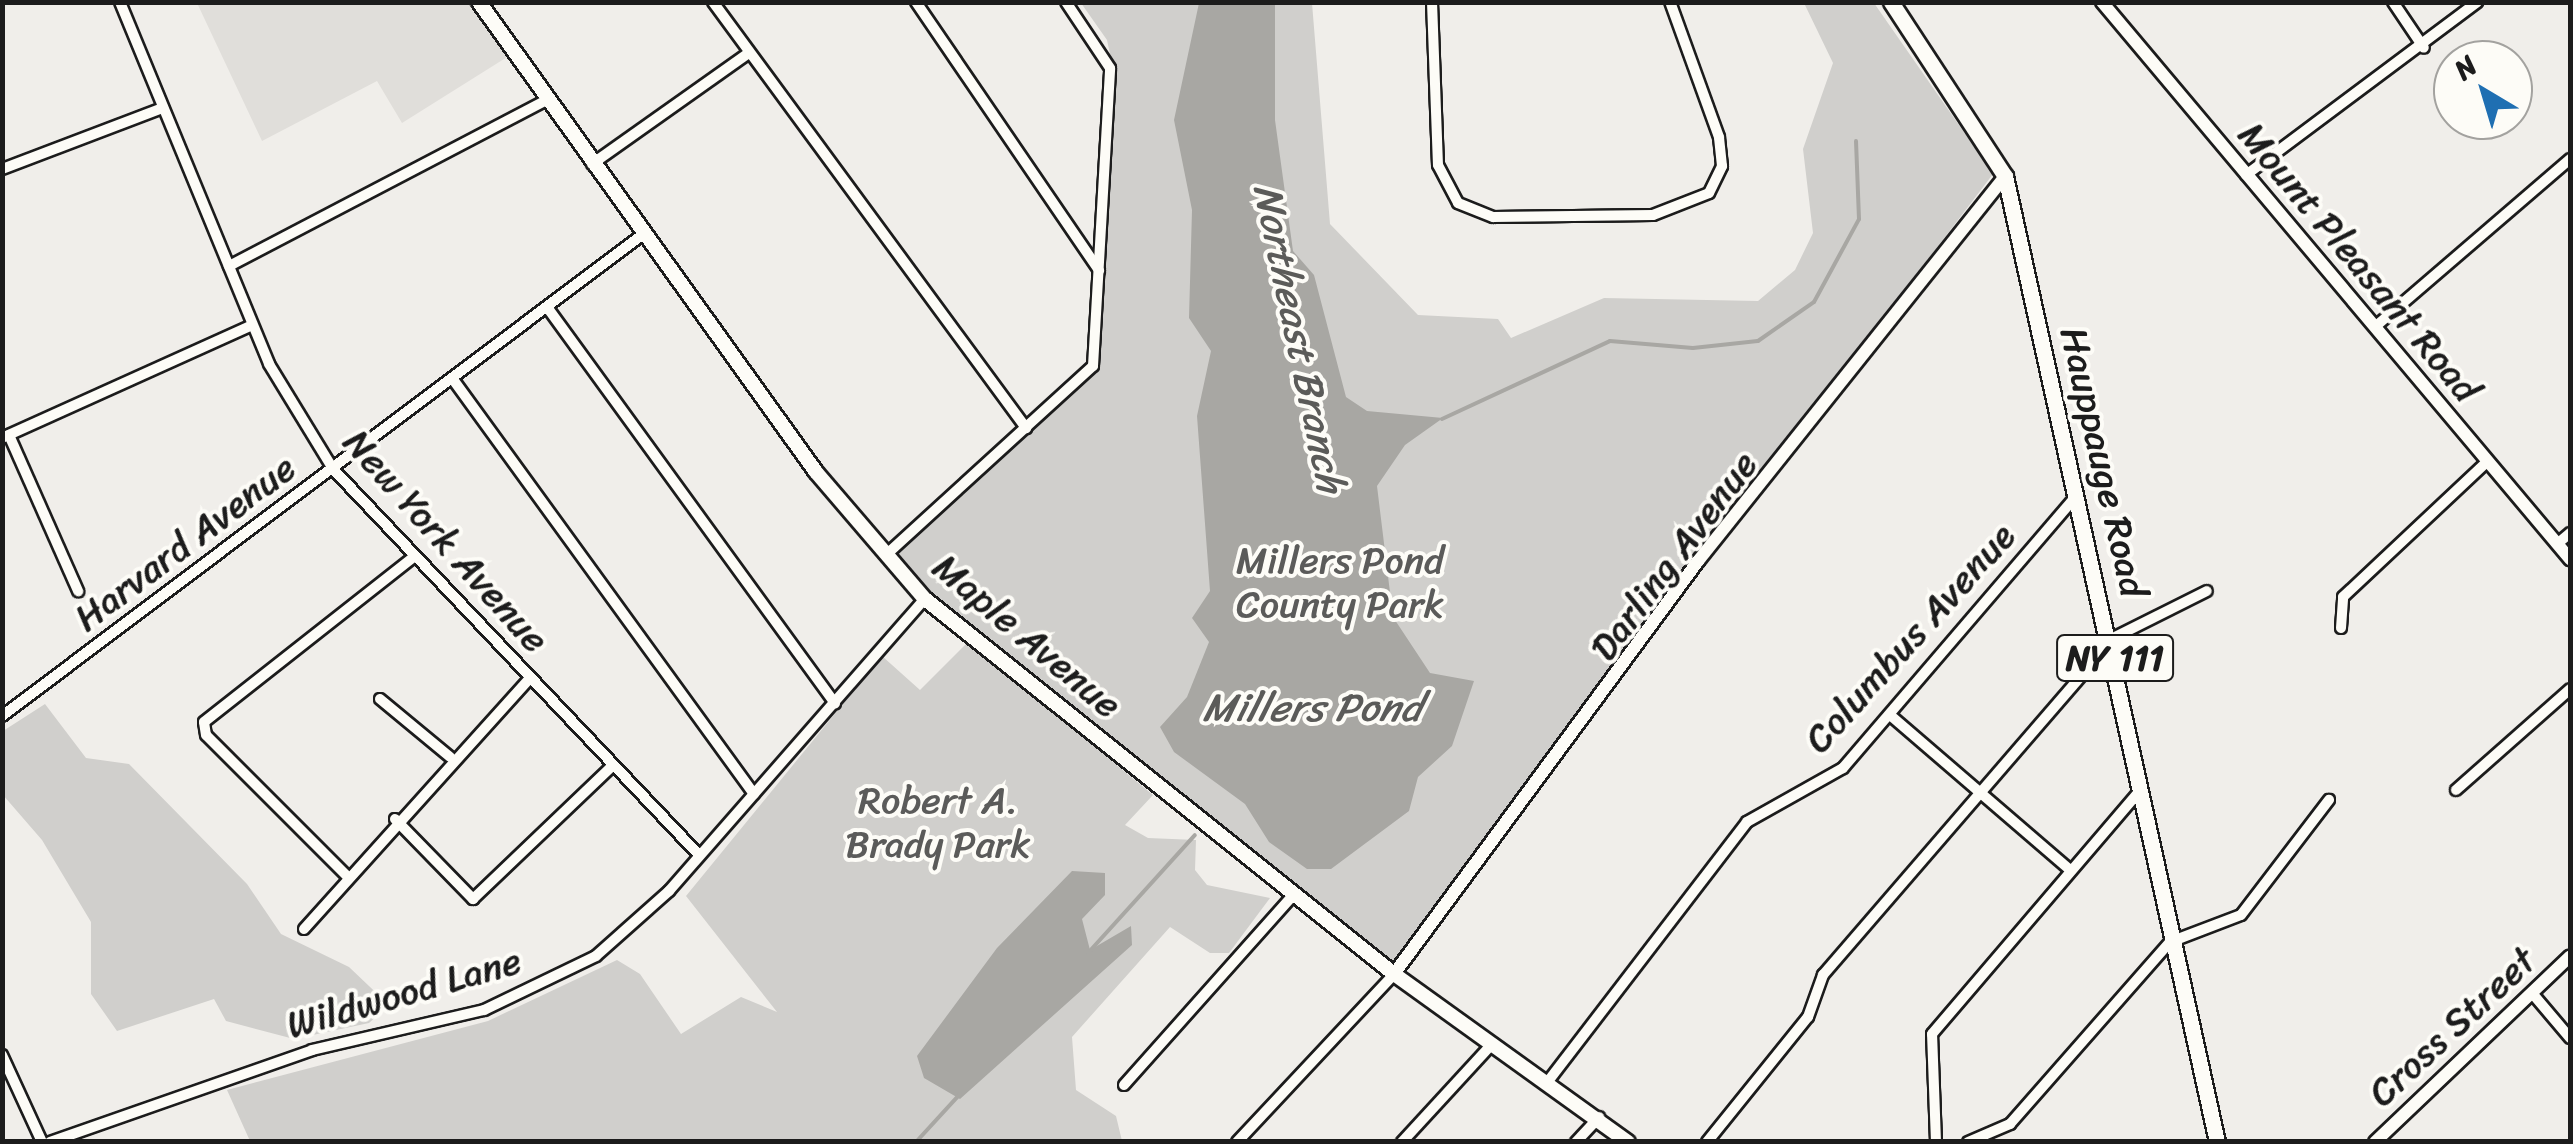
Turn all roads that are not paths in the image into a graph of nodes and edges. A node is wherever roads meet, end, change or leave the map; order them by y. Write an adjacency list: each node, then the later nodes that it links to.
1 (120, 2): 15 (street, New York Avenue)
2 (478, 2): 14 (main road, Maple Avenue)
3 (712, 2): 13 (street)
4 (916, 2): 23 (street)
5 (1066, 2): 23 (street)
6 (1432, 2): 7 (street)
7 (1670, 2)
8 (1891, 2): 20 (main road, Hauppauge Road / NY 111)
9 (2102, 2): 19 (street, Mount Pleasant Road)
10 (2393, 2): 12 (street)
11 (2477, 2): 12 (street)
12 (2424, 48): 19 (street)
13 (750, 53): 17 (street); 28 (street)
14 (546, 100): 17 (main road, Maple Avenue); 22 (street)
15 (163, 108): 18 (street); 22 (street, New York Avenue)
16 (2570, 159): 26 (street)
17 (592, 164): 21 (main road, Maple Avenue)
18 (2, 169)
19 (2246, 175): 26 (street, Mount Pleasant Road)
20 (2006, 176): 32 (main road, Hauppauge Road / NY 111); 64 (street, Darling Avenue)
21 (642, 235): 24 (street, Harvard Avenue); 35 (main road, Maple Avenue)
22 (229, 266): 25 (street, New York Avenue)
23 (1100, 270): 28 (street)
24 (547, 307): 27 (street, Harvard Avenue); 46 (street)
25 (252, 324): 29 (street); 31 (street, New York Avenue)
26 (2376, 326): 30 (street, Mount Pleasant Road)
27 (452, 378): 31 (street, Harvard Avenue); 53 (street)
28 (1026, 428): 35 (street)
29 (6, 436): 39 (street)
30 (2487, 462): 34 (street, Mount Pleasant Road); 41 (street)
31 (333, 469): 36 (street, New York Avenue); 48 (street, Harvard Avenue)
32 (2076, 497): 42 (main road, Hauppauge Road / NY 111); 47 (street, Columbus Avenue)
33 (2570, 533): 34 (street)
34 (2558, 544): 37 (street, Mount Pleasant Road)
35 (887, 554): 40 (main road, Maple Avenue)
36 (414, 557): 43 (street, New York Avenue); 59 (street)
37 (2570, 559)
38 (2207, 590): 42 (street)
39 (78, 591)
40 (924, 600): 46 (street, Wildwood Lane); 60 (main road, Maple Avenue)
41 (2341, 628)
42 (2111, 640): 51 (main road, Hauppauge Road / NY 111); 54 (street)
43 (529, 679): 49 (street); 50 (street, New York Avenue)
44 (2570, 690): 52 (street)
45 (380, 699): 49 (street)
46 (835, 702): 53 (street, Wildwood Lane)
47 (1890, 715): 54 (street); 69 (street, Columbus Avenue)
48 (2, 716)
49 (450, 757): 56 (street)
50 (612, 766): 56 (street); 57 (street, New York Avenue)
51 (2145, 784): 58 (street); 62 (main road, Hauppauge Road / NY 111)
52 (2456, 790)
53 (754, 794): 57 (street, Wildwood Lane)
54 (1979, 794): 58 (street); 78 (street)
55 (2329, 800): 62 (street)
56 (395, 819): 59 (street)
57 (699, 855): 73 (street, Wildwood Lane)
58 (2070, 870): 79 (street)
59 (347, 876): 61 (street)
60 (1294, 894): 64 (main road, Maple Avenue); 70 (street)
61 (304, 929)
62 (2177, 936): 80 (street); 81 (main road, Hauppauge Road / NY 111)
63 (2570, 956): 65 (street, Cross Street)
64 (1394, 974): 67 (main road, Maple Avenue); 74 (street)
65 (2532, 994): 66 (street); 82 (street, Cross Street)
66 (2570, 1038)
67 (1492, 1043): 69 (main road, Maple Avenue); 75 (street)
68 (2, 1055): 72 (street)
69 (1548, 1080): 71 (main road, Maple Avenue)
70 (1124, 1085)
71 (1599, 1118): 76 (street); 77 (main road, Maple Avenue)
72 (42, 1142)
73 (50, 1142)
74 (1237, 1142)
75 (1402, 1142)
76 (1576, 1142)
77 (1628, 1142)
78 (1707, 1142)
79 (1936, 1142)
80 (1968, 1142)
81 (2217, 1142)
82 (2375, 1142)

